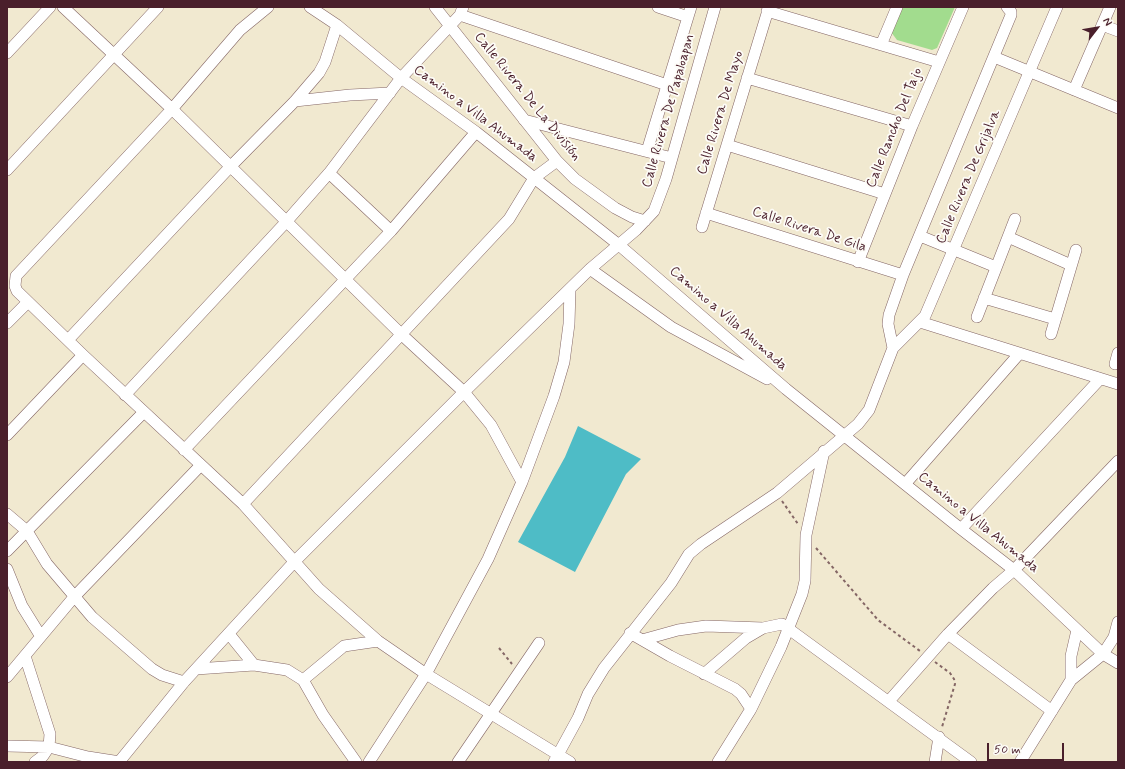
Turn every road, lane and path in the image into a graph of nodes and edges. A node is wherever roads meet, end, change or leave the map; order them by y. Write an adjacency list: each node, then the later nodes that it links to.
1 (50, 7): 22 (street)
2 (64, 7): 23 (street)
3 (158, 7): 23 (street)
4 (268, 7): 34 (street)
5 (310, 7): 17 (street, Camino a Villa Ahumada)
6 (435, 7): 18 (street, Calle Rivera De La División)
7 (658, 7): 16 (street)
8 (715, 7): 40 (street, Calle Rivera De Papaloapan)
9 (897, 7): 21 (street)
10 (963, 7): 25 (street, Calle Rancho Del Tajo)
11 (1057, 7): 26 (street, Calle Rivera De Grijalva)
12 (1110, 7): 19 (street)
13 (1009, 8): 24 (street)
14 (768, 9): 21 (street); 28 (street, Calle Rivera De Mayo)
15 (461, 11): 18 (street); 29 (street)
16 (689, 12): 29 (street)
17 (337, 25): 27 (street, Camino a Villa Ahumada); 32 (street)
18 (449, 25): 27 (street); 35 (street, Calle Rivera De La División)
19 (1102, 25): 20 (street); 30 (street)
20 (1118, 32)
21 (881, 45): 25 (street)
22 (7, 53)
23 (113, 54): 34 (street); 43 (street)
24 (994, 57): 26 (street); 53 (street)
25 (939, 62): 36 (street, Calle Rancho Del Tajo)
26 (1030, 72): 30 (street); 57 (street, Calle Rivera De Grijalva)
27 (401, 78): 31 (street); 37 (street, Camino a Villa Ahumada)
28 (748, 78): 36 (street); 38 (street, Calle Rivera De Mayo)
29 (667, 85): 39 (street)
30 (1074, 90): 33 (street)
31 (390, 93): 32 (street); 44 (street)
32 (296, 101): 42 (street)
33 (1118, 108)
34 (172, 109): 42 (street); 66 (street)
35 (524, 120): 39 (street); 41 (street, Calle Rivera De La División)
36 (912, 126): 46 (street, Calle Rancho Del Tajo)
37 (476, 132): 45 (street, Camino a Villa Ahumada); 52 (street)
38 (728, 145): 46 (street); 47 (street, Calle Rivera De Mayo)
39 (647, 151): 40 (street)
40 (672, 158): 49 (street, Calle Rivera De Papaloapan)
41 (557, 161): 45 (street); 49 (street, Calle Rivera De La División)
42 (230, 167): 50 (street); 73 (street)
43 (7, 170)
44 (329, 173): 50 (street); 52 (street)
45 (534, 178): 55 (street, Camino a Villa Ahumada); 71 (street)
46 (885, 194): 58 (street, Calle Rancho Del Tajo)
47 (706, 213): 51 (street, Calle Rivera De Mayo); 58 (street, Calle Rivera De Gila)
48 (1015, 219): 54 (street)
49 (645, 221): 55 (street, Calle Rivera De Papaloapan)
50 (286, 222): 63 (street); 83 (street)
51 (702, 227)
52 (391, 231): 63 (street)
53 (920, 236): 57 (street); 62 (street)
54 (1008, 237): 59 (street); 60 (street)
55 (619, 245): 61 (street, Calle Rivera De Papaloapan); 81 (street, Camino a Villa Ahumada)
56 (1076, 250): 59 (street)
57 (954, 251): 60 (street); 69 (street, Calle Rivera De Grijalva)
58 (858, 262): 62 (street, Calle Rivera De Gila)
59 (1071, 265): 68 (street)
60 (996, 267): 65 (street)
61 (590, 269): 64 (street, Calle Rivera De Papaloapan); 81 (street)
62 (903, 275): 74 (street)
63 (346, 279): 71 (street); 87 (street)
64 (570, 289): 82 (street, Calle Rivera De Papaloapan); 91 (street)
65 (984, 298): 67 (street); 68 (street)
66 (28, 302): 70 (street); 73 (street)
67 (977, 317)
68 (1055, 319): 72 (street)
69 (920, 322): 74 (street, Calle Rivera De Grijalva); 76 (street)
70 (7, 323)
71 (401, 334): 82 (street); 94 (street)
72 (1051, 334)
73 (68, 340): 77 (street)
74 (893, 348): 85 (street)
75 (1118, 353): 78 (street)
76 (1019, 354): 79 (street); 92 (street)
77 (83, 355): 83 (street); 86 (street)
78 (1115, 364)
79 (1100, 379): 80 (street); 96 (street)
80 (1118, 384)
81 (786, 389): 85 (street, Camino a Villa Ahumada)
82 (464, 392): 91 (street); 100 (street, Calle Rivera De Papaloapan)
83 (126, 395): 84 (street)
84 (144, 412): 87 (street); 97 (street)
85 (845, 434): 88 (street); 92 (street, Camino a Villa Ahumada)
86 (7, 436)
87 (184, 450): 90 (street)
88 (824, 451): 93 (street); 98 (street)
89 (1118, 461): 102 (street)
90 (201, 466): 94 (street); 103 (street)
91 (522, 482): 123 (street)
92 (906, 484): 96 (street, Camino a Villa Ahumada)
93 (777, 493): 98 (path); 109 (street)
94 (242, 504): 100 (street)
95 (7, 514): 97 (street)
96 (961, 529): 102 (street, Camino a Villa Ahumada)
97 (27, 532): 99 (street); 103 (street)
98 (806, 535): 106 (street); 118 (path)
99 (7, 551)
100 (295, 562): 108 (street, Calle Rivera De Papaloapan); 113 (street)
101 (7, 569): 111 (street)
102 (1014, 570): 107 (street, Camino a Villa Ahumada); 110 (street)
103 (74, 596): 111 (street); 128 (street)
104 (1118, 622): 116 (street)
105 (763, 628): 106 (street); 112 (street); 124 (street)
106 (788, 628): 129 (street); 130 (street)
107 (1077, 630): 116 (street, Camino a Villa Ahumada); 127 (street)
108 (229, 634): 120 (street); 121 (street, Calle Rivera De Papaloapan)
109 (630, 634): 112 (street); 136 (street)
110 (948, 634): 118 (street); 131 (street)
111 (40, 635): 117 (street)
112 (642, 640): 124 (street)
113 (378, 641): 123 (street); 126 (street)
114 (539, 643): 122 (street)
115 (499, 648): 122 (path)
116 (1103, 654): 119 (street, Camino a Villa Ahumada); 127 (street)
117 (25, 656): 125 (street); 135 (street)
118 (928, 657): 129 (street); 133 (path)
119 (1118, 663)
120 (254, 665): 121 (street); 126 (street)
121 (196, 669): 128 (street, Calle Rivera De Papaloapan)
122 (519, 672): 132 (street)
123 (426, 674): 132 (street); 140 (street)
124 (704, 674): 130 (street)
125 (7, 677)
126 (303, 680): 139 (street)
127 (1071, 680): 131 (street)
128 (184, 682): 138 (street, Calle Rivera De Papaloapan)
129 (888, 701): 133 (street)
130 (751, 709): 143 (street)
131 (1052, 711): 146 (street)
132 (491, 713): 136 (street); 141 (street)
133 (939, 737): 144 (street); 145 (street)
134 (7, 746): 135 (street)
135 (49, 747): 137 (street); 138 (street)
136 (556, 758): 142 (street)
137 (35, 762)
138 (120, 762)
139 (356, 762)
140 (369, 762)
141 (458, 762)
142 (570, 762)
143 (718, 762)
144 (936, 762)
145 (971, 762)
146 (1020, 762)

